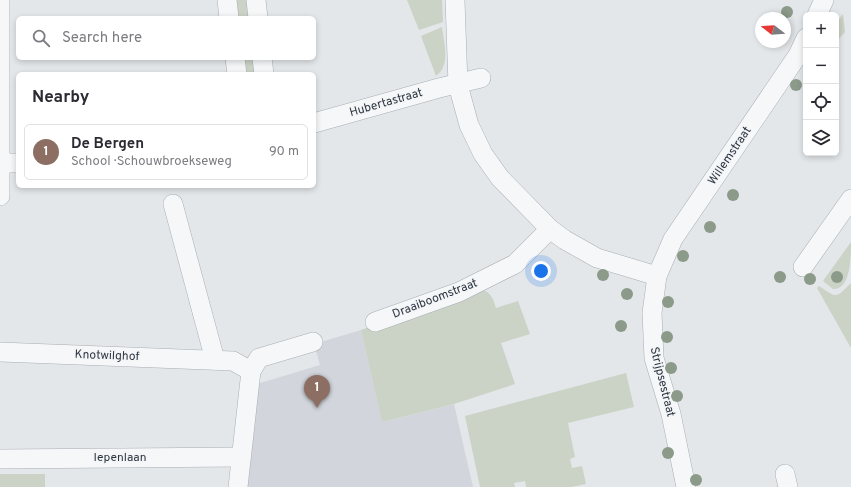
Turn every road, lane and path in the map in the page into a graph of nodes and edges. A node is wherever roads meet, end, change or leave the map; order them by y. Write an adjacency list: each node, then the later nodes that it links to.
1 (0, 0): 15 (street)
2 (227, 0): 5 (street)
3 (256, 0): 6 (street)
4 (455, 0): 13 (street)
5 (229, 16)
6 (258, 16)
7 (803, 44): 22 (street, Willemstraat)
8 (235, 60): 10 (street)
9 (262, 60): 11 (street)
10 (237, 72)
11 (264, 72)
12 (481, 78): 13 (street, Hubertastraat)
13 (458, 85): 14 (street, Hubertastraat); 20 (street)
14 (316, 122)
15 (0, 163): 16 (street); 17 (street)
16 (16, 163)
17 (0, 196)
18 (851, 200): 21 (street)
19 (173, 204): 26 (street)
20 (550, 229): 22 (street); 23 (street, Draaiboomstraat)
21 (803, 267)
22 (657, 276): 31 (street, Strijpsestraat)
23 (375, 322)
24 (313, 342): 27 (street)
25 (0, 352): 26 (street, Knotwilghof)
26 (215, 360): 27 (street, Knotwilghof)
27 (251, 371): 28 (street)
28 (241, 457): 29 (street, Iepenlaan); 30 (street)
29 (0, 459)
30 (238, 487)
31 (686, 487)

